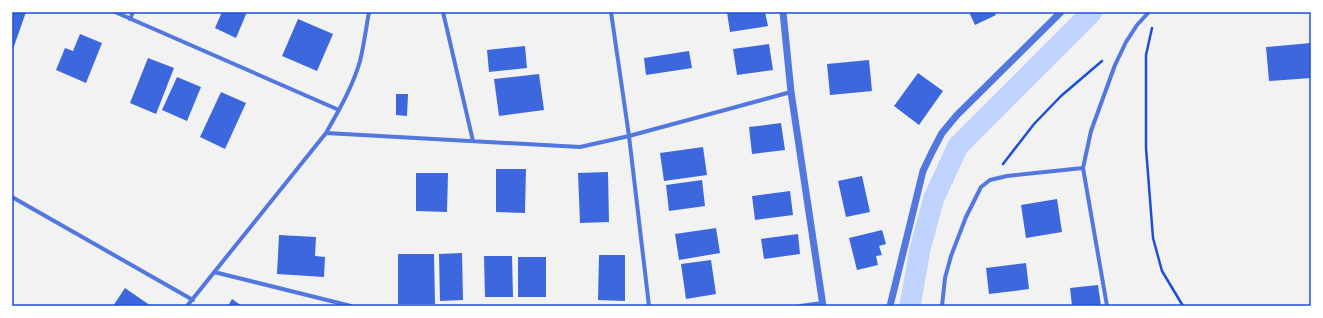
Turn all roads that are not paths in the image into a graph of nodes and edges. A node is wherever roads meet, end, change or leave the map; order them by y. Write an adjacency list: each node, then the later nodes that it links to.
1 (115, 12): 9 (street)
2 (133, 12): 9 (street)
3 (369, 12): 11 (street)
4 (443, 12): 14 (street)
5 (610, 12): 13 (street)
6 (783, 12): 10 (street)
7 (1061, 12): 24 (street)
8 (1149, 12): 15 (street)
9 (130, 19): 11 (street)
10 (791, 92): 13 (street); 19 (street)
11 (339, 110): 12 (street)
12 (326, 133): 14 (street); 17 (street)
13 (629, 136): 14 (street); 22 (street)
14 (473, 141)
15 (1083, 168): 25 (street); 26 (street)
16 (12, 197): 18 (street)
17 (214, 272): 18 (street); 21 (street)
18 (193, 300): 20 (street)
19 (822, 304): 23 (street)
20 (187, 306)
21 (351, 306)
22 (649, 306)
23 (800, 306)
24 (890, 306)
25 (942, 306)
26 (1107, 306)

